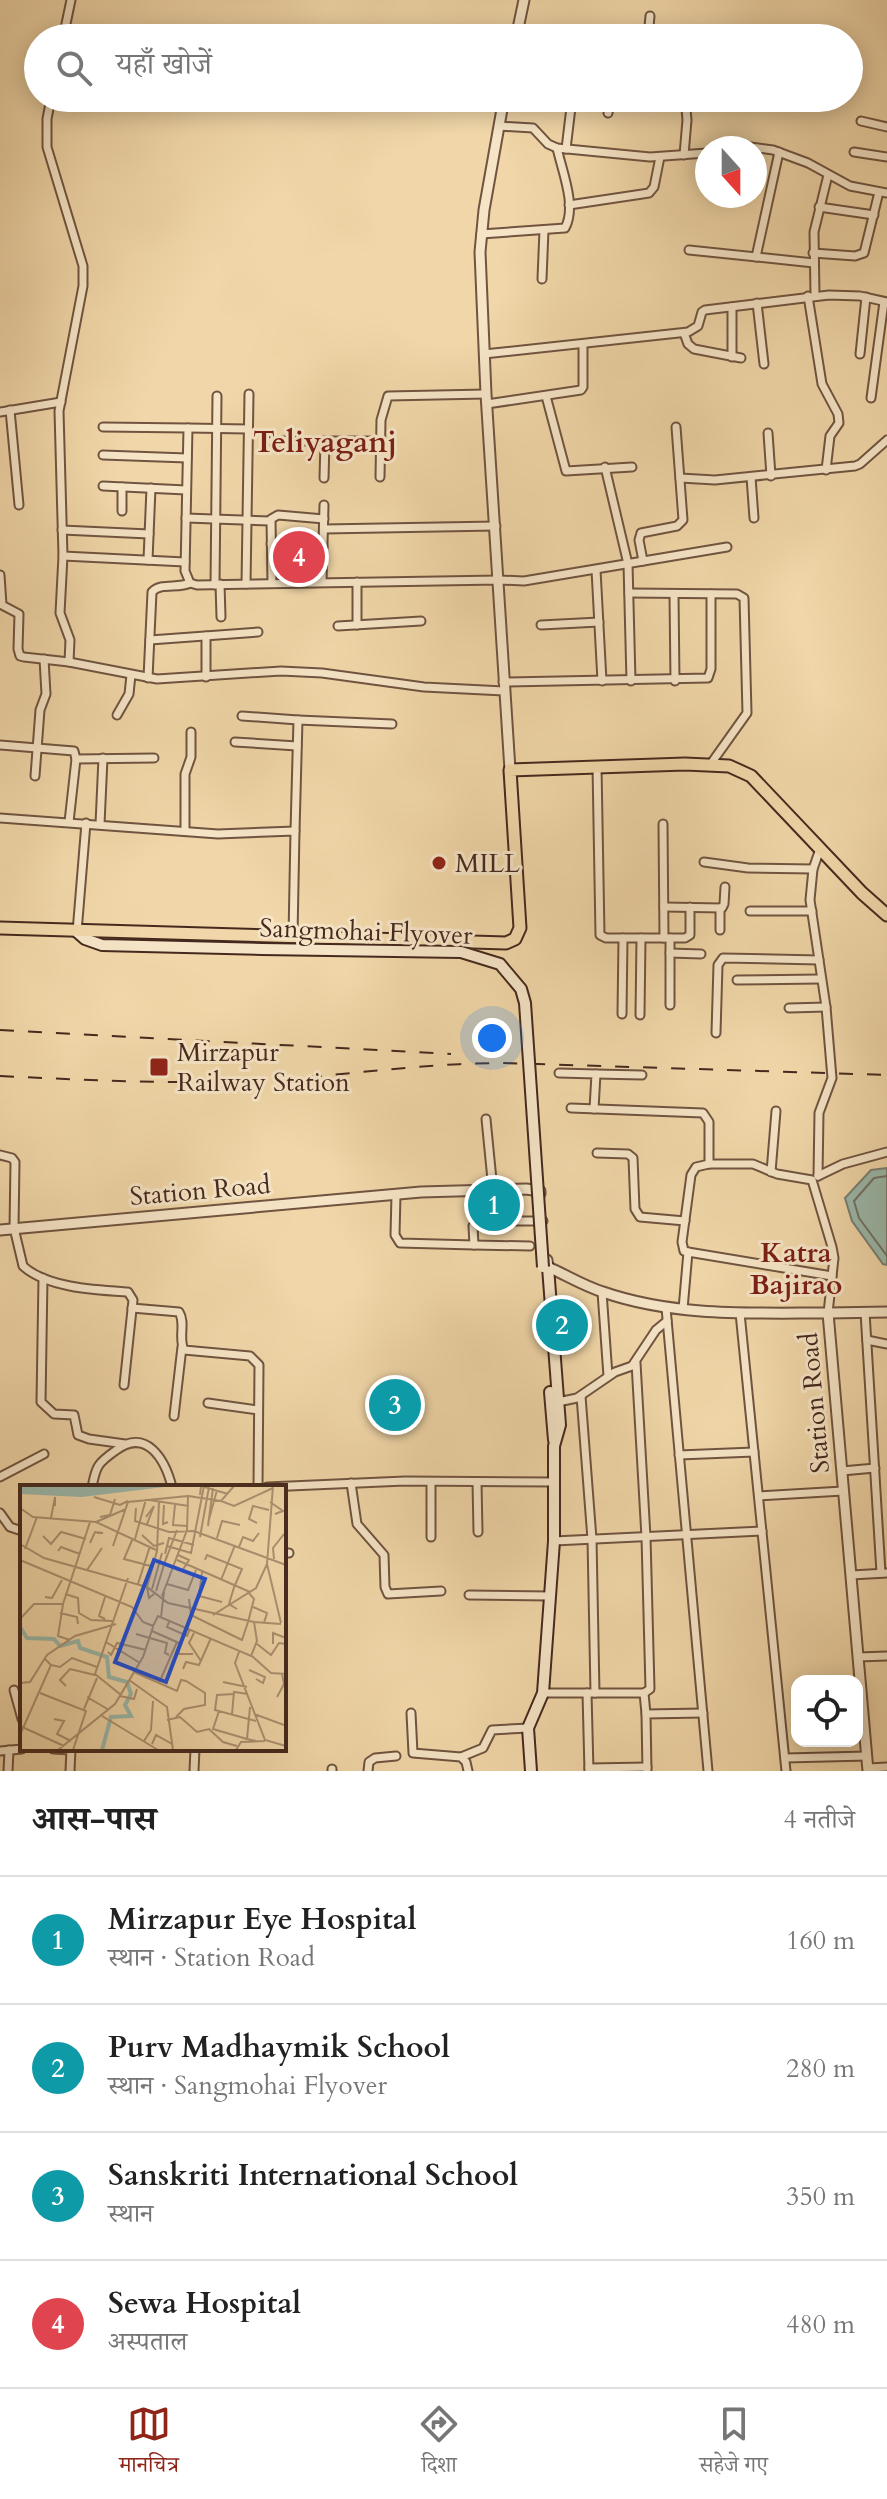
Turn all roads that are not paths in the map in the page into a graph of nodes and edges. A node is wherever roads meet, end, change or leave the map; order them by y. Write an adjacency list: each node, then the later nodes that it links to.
1 (71, 0): 4 (street)
2 (524, 0): 5 (street)
3 (650, 16): 6 (street)
4 (66, 24)
5 (519, 24)
6 (649, 24)
7 (48, 112): 52 (street)
8 (502, 112): 12 (street)
9 (570, 112): 15 (street)
10 (686, 112): 20 (street)
11 (861, 121): 13 (street)
12 (499, 126): 14 (street); 29 (street)
13 (887, 127)
14 (557, 148): 15 (street); 25 (street)
15 (566, 149): 21 (street)
16 (767, 150): 17 (street)
17 (779, 152): 23 (street); 32 (street)
18 (854, 152): 22 (street)
19 (695, 154): 20 (street)
20 (684, 155): 21 (street)
21 (660, 157): 25 (street)
22 (887, 157)
23 (828, 175): 24 (street); 26 (street)
24 (883, 193): 27 (street)
25 (569, 205): 28 (street)
26 (819, 207): 27 (street); 31 (street)
27 (874, 215): 31 (street)
28 (544, 230): 29 (street); 34 (street)
29 (481, 234): 42 (street)
30 (689, 250): 32 (street)
31 (813, 253): 33 (street)
32 (756, 257): 33 (street)
33 (814, 263): 35 (street)
34 (542, 279)
35 (811, 296): 36 (street); 38 (street); 69 (street)
36 (866, 297): 37 (street); 43 (street)
37 (886, 302): 50 (street)
38 (757, 303): 39 (street); 46 (street)
39 (732, 307): 40 (street); 44 (street)
40 (684, 333): 41 (street); 44 (street)
41 (583, 344): 42 (street); 49 (street)
42 (484, 354): 51 (street)
43 (860, 354)
44 (732, 357): 45 (street)
45 (741, 358)
46 (764, 364)
47 (249, 394): 59 (street)
48 (217, 396): 58 (street)
49 (546, 396): 51 (street); 67 (street)
50 (871, 398)
51 (486, 399): 64 (street); 88 (street)
52 (61, 402): 53 (street); 90 (street)
53 (10, 410): 54 (street); 79 (street)
54 (0, 412)
55 (103, 427): 57 (street)
56 (676, 427): 74 (street)
57 (188, 428): 58 (street); 66 (street)
58 (217, 429): 59 (street); 84 (street)
59 (248, 429): 86 (street)
60 (768, 433): 70 (street)
61 (887, 440): 69 (street)
62 (272, 441): 63 (street)
63 (325, 441): 64 (street); 73 (street)
64 (381, 441): 71 (street)
65 (103, 455): 66 (street)
66 (187, 458): 78 (street)
67 (605, 467): 68 (street); 99 (street)
68 (632, 467)
69 (826, 470): 70 (street)
70 (771, 476): 72 (street)
71 (380, 477)
72 (751, 477): 74 (street); 83 (street)
73 (324, 478)
74 (680, 478): 97 (street)
75 (103, 486): 76 (street)
76 (122, 487): 77 (street); 81 (street)
77 (151, 488): 78 (street); 91 (street)
78 (186, 490): 82 (street)
79 (19, 505)
80 (324, 505): 85 (street)
81 (122, 511)
82 (186, 518): 84 (street); 98 (street)
83 (754, 518)
84 (216, 519): 86 (street); 107 (street)
85 (324, 519): 87 (street); 89 (street)
86 (247, 521): 87 (street); 108 (street)
87 (270, 521): 92 (street)
88 (496, 526): 89 (street); 102 (street)
89 (324, 529): 93 (street)
90 (62, 530): 91 (street); 95 (street)
91 (149, 534): 96 (street)
92 (271, 544): 93 (street); 106 (street)
93 (323, 547): 103 (street)
94 (727, 547): 97 (street)
95 (63, 556): 96 (street); 122 (street)
96 (148, 560): 98 (street)
97 (643, 561): 99 (street)
98 (185, 562): 105 (street)
99 (628, 564): 100 (street); 109 (street)
100 (596, 570): 102 (street); 114 (street)
101 (0, 575): 121 (street)
102 (499, 580): 104 (street); 129 (street)
103 (322, 582): 104 (street); 106 (street)
104 (357, 582): 115 (street)
105 (190, 583): 107 (street); 120 (street)
106 (272, 583): 108 (street)
107 (217, 584): 108 (street); 112 (street)
108 (246, 584)
109 (629, 593): 110 (street); 127 (street)
110 (674, 594): 111 (street); 128 (street)
111 (711, 594): 128 (street); 142 (street)
112 (221, 617)
113 (421, 621): 115 (street)
114 (599, 622): 116 (street); 126 (street)
115 (357, 625): 117 (street)
116 (541, 625)
117 (338, 626)
118 (258, 632): 119 (street)
119 (206, 636): 120 (street); 124 (street)
120 (150, 640): 125 (street)
121 (44, 659): 122 (street); 138 (street)
122 (69, 662): 123 (street)
123 (131, 675): 125 (street); 130 (street)
124 (206, 677): 125 (street); 129 (street)
125 (148, 678)
126 (602, 681): 127 (street); 129 (street)
127 (631, 681): 128 (street)
128 (675, 681)
129 (503, 686): 144 (street)
130 (117, 715)
131 (242, 716): 132 (street)
132 (298, 720): 133 (street); 137 (street)
133 (392, 724)
134 (191, 732): 151 (street)
135 (235, 742): 137 (street)
136 (0, 745): 138 (street)
137 (297, 746): 152 (street)
138 (37, 748): 141 (street); 145 (street)
139 (103, 758): 140 (street); 141 (street); 149 (street)
140 (154, 758)
141 (76, 759): 147 (street)
142 (710, 765): 143 (highway); 153 (highway)
143 (597, 766): 144 (highway); 167 (street)
144 (510, 770): 166 (highway)
145 (35, 776)
146 (0, 818): 147 (street)
147 (69, 822): 148 (street)
148 (86, 823): 149 (street); 165 (street)
149 (100, 824): 151 (street)
150 (663, 824): 157 (street)
151 (185, 831): 152 (street)
152 (295, 831): 166 (street)
153 (820, 849): 155 (street); 162 (highway)
154 (704, 862): 155 (street)
155 (813, 869): 161 (street)
156 (725, 887): 159 (street)
157 (664, 907): 158 (street); 169 (street)
158 (690, 907): 159 (street); 169 (street)
159 (720, 908): 164 (street)
160 (750, 911): 161 (street)
161 (812, 911): 172 (street)
162 (887, 915)
163 (0, 928): 165 (highway)
164 (720, 930)
165 (77, 932): 166 (highway); 203 (main road, Sangmohai Flyover, bridge)
166 (293, 936)
167 (623, 938): 168 (street); 178 (street)
168 (641, 938): 169 (street); 179 (street)
169 (667, 938): 170 (street)
170 (670, 953): 171 (street); 175 (street)
171 (701, 954)
172 (819, 960): 173 (street); 180 (street)
173 (820, 979): 174 (street); 176 (street)
174 (737, 980)
175 (670, 1005)
176 (826, 1007): 177 (street); 193 (street)
177 (789, 1008)
178 (622, 1014)
179 (640, 1015)
180 (716, 1033)
181 (559, 1073): 182 (street)
182 (596, 1074): 183 (street); 185 (street)
183 (642, 1075)
184 (571, 1108): 185 (street)
185 (594, 1109): 191 (street)
186 (776, 1111): 192 (street)
187 (486, 1119): 194 (street)
188 (887, 1152): 193 (street)
189 (597, 1153): 197 (street)
190 (0, 1155): 198 (street)
191 (709, 1164): 192 (street); 197 (street)
192 (771, 1172): 193 (street)
193 (815, 1178): 204 (street)
194 (493, 1190): 195 (street, Station Road); 196 (street, Station Road)
195 (396, 1195): 198 (street, Station Road); 200 (street)
196 (543, 1221): 200 (street); 203 (street, Station Road)
197 (685, 1221): 202 (street)
198 (14, 1228): 199 (street, Station Road); 205 (street)
199 (0, 1230)
200 (474, 1245): 201 (street)
201 (530, 1246)
202 (688, 1252): 204 (street); 209 (street)
203 (546, 1267): 206 (street, Station Road); 222 (main road); 227 (main road, Sangmohai Flyover)
204 (832, 1276): 213 (street)
205 (43, 1278): 207 (street); 226 (street)
206 (602, 1292): 208 (street, Station Road); 219 (street)
207 (132, 1308): 217 (street); 220 (street)
208 (666, 1308): 209 (street, Station Road); 214 (street)
209 (683, 1309): 212 (street, Station Road)
210 (865, 1312): 211 (street); 213 (street); 215 (street)
211 (887, 1312)
212 (740, 1313): 213 (street, Station Road); 228 (street)
213 (828, 1313): 232 (street, Station Road)
214 (667, 1321): 218 (street); 230 (street)
215 (867, 1340): 216 (street); 231 (street)
216 (887, 1344)
217 (182, 1347): 224 (street); 225 (street)
218 (636, 1363): 219 (street); 250 (street)
219 (608, 1376): 221 (street)
220 (124, 1385)
221 (581, 1396): 222 (street); 251 (street)
222 (558, 1402): 227 (main road)
223 (208, 1403): 224 (street)
224 (258, 1410): 240 (street)
225 (174, 1416)
226 (125, 1444): 238 (street); 239 (street)
227 (554, 1446): 236 (main road)
228 (754, 1452): 230 (street); 243 (street)
229 (44, 1454): 233 (street)
230 (679, 1455): 248 (street)
231 (875, 1468): 232 (street); 253 (street)
232 (842, 1471): 242 (street, Station Road)
233 (0, 1477)
234 (431, 1482): 235 (street); 237 (street); 249 (street)
235 (477, 1482): 236 (street); 247 (street)
236 (554, 1482): 252 (main road)
237 (351, 1483): 241 (street); 255 (street)
238 (92, 1485)
239 (171, 1485)
240 (258, 1485)
241 (286, 1486)
242 (843, 1491): 243 (street); 254 (street, Station Road)
243 (759, 1496): 246 (street)
244 (0, 1513): 245 (street)
245 (20, 1530)
246 (762, 1531): 248 (street); 275 (street)
247 (478, 1532)
248 (686, 1535): 250 (street); 266 (street)
249 (431, 1537)
250 (646, 1537): 251 (street); 263 (street)
251 (592, 1539): 252 (street); 262 (street)
252 (554, 1541): 257 (main road)
253 (884, 1573): 254 (street)
254 (851, 1575): 258 (street, Station Road)
255 (441, 1591)
256 (469, 1595): 257 (street)
257 (550, 1596): 261 (main road)
258 (858, 1657): 259 (street); 273 (street, Station Road)
259 (887, 1657)
260 (14, 1690): 264 (street)
261 (543, 1693): 262 (street); 268 (main road)
262 (591, 1693): 263 (street); 278 (street)
263 (644, 1693): 267 (street)
264 (20, 1712)
265 (411, 1713): 274 (street)
266 (703, 1713): 267 (street); 286 (street)
267 (646, 1714): 277 (street)
268 (528, 1728): 274 (street); 285 (main road)
269 (4, 1751): 280 (street)
270 (71, 1751): 281 (street)
271 (195, 1751): 282 (street)
272 (396, 1756): 283 (street)
273 (867, 1756): 275 (street); 279 (street, Station Road)
274 (461, 1757): 284 (street)
275 (785, 1758): 287 (street)
276 (887, 1767): 279 (street)
277 (647, 1769): 278 (street)
278 (589, 1770)
279 (868, 1770)
280 (8, 1771)
281 (70, 1771)
282 (194, 1771)
283 (368, 1771)
284 (468, 1771)
285 (531, 1771)
286 (708, 1771)
287 (786, 1771)

